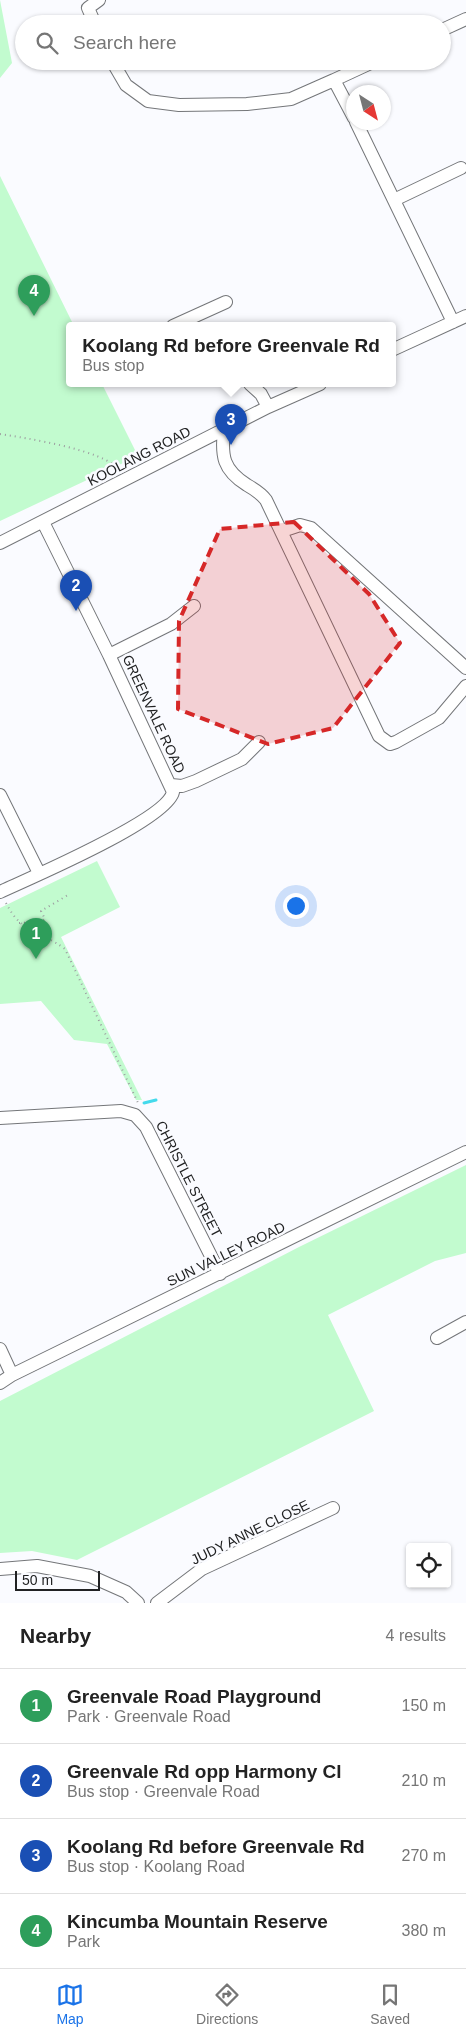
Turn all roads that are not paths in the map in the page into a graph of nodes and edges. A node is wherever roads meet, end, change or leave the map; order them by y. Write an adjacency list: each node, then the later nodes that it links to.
1 (99, 0): 2 (street)
2 (91, 15)
3 (466, 19): 4 (street)
4 (451, 26)
5 (117, 70): 7 (street)
6 (356, 70): 7 (street)
7 (334, 80): 8 (street)
8 (346, 103)
9 (360, 130): 11 (street)
10 (461, 168): 11 (street)
11 (394, 200): 15 (street)
12 (226, 302): 14 (street)
13 (466, 316): 15 (street)
14 (182, 322)
15 (453, 322): 16 (street)
16 (396, 348)
17 (253, 387): 19 (street)
18 (313, 387): 19 (street, KOOLANG ROAD)
19 (268, 407): 20 (street, KOOLANG ROAD)
20 (224, 430): 21 (street, KOOLANG ROAD); 22 (street)
21 (43, 522): 23 (street, KOOLANG ROAD); 25 (street, GREENVALE ROAD)
22 (282, 531): 26 (street); 27 (street)
23 (0, 542)
24 (194, 606): 25 (street)
25 (109, 655): 29 (street, GREENVALE ROAD)
26 (466, 668)
27 (466, 686)
28 (259, 742): 29 (street)
29 (171, 785): 31 (street, GREENVALE ROAD)
30 (0, 795): 31 (street)
31 (39, 874): 32 (street, GREENVALE ROAD)
32 (0, 892)
33 (0, 1118): 35 (street, CHRISTLE STREET)
34 (466, 1152): 35 (street, SUN VALLEY ROAD)
35 (220, 1274): 39 (street, SUN VALLEY ROAD)
36 (466, 1322): 37 (street)
37 (437, 1338)
38 (0, 1349): 39 (street)
39 (12, 1375): 40 (street, SUN VALLEY ROAD)
40 (0, 1383)
41 (333, 1508): 44 (street, JUDY ANNE CLOSE)
42 (0, 1569): 43 (street)
43 (138, 1603)
44 (157, 1603)

